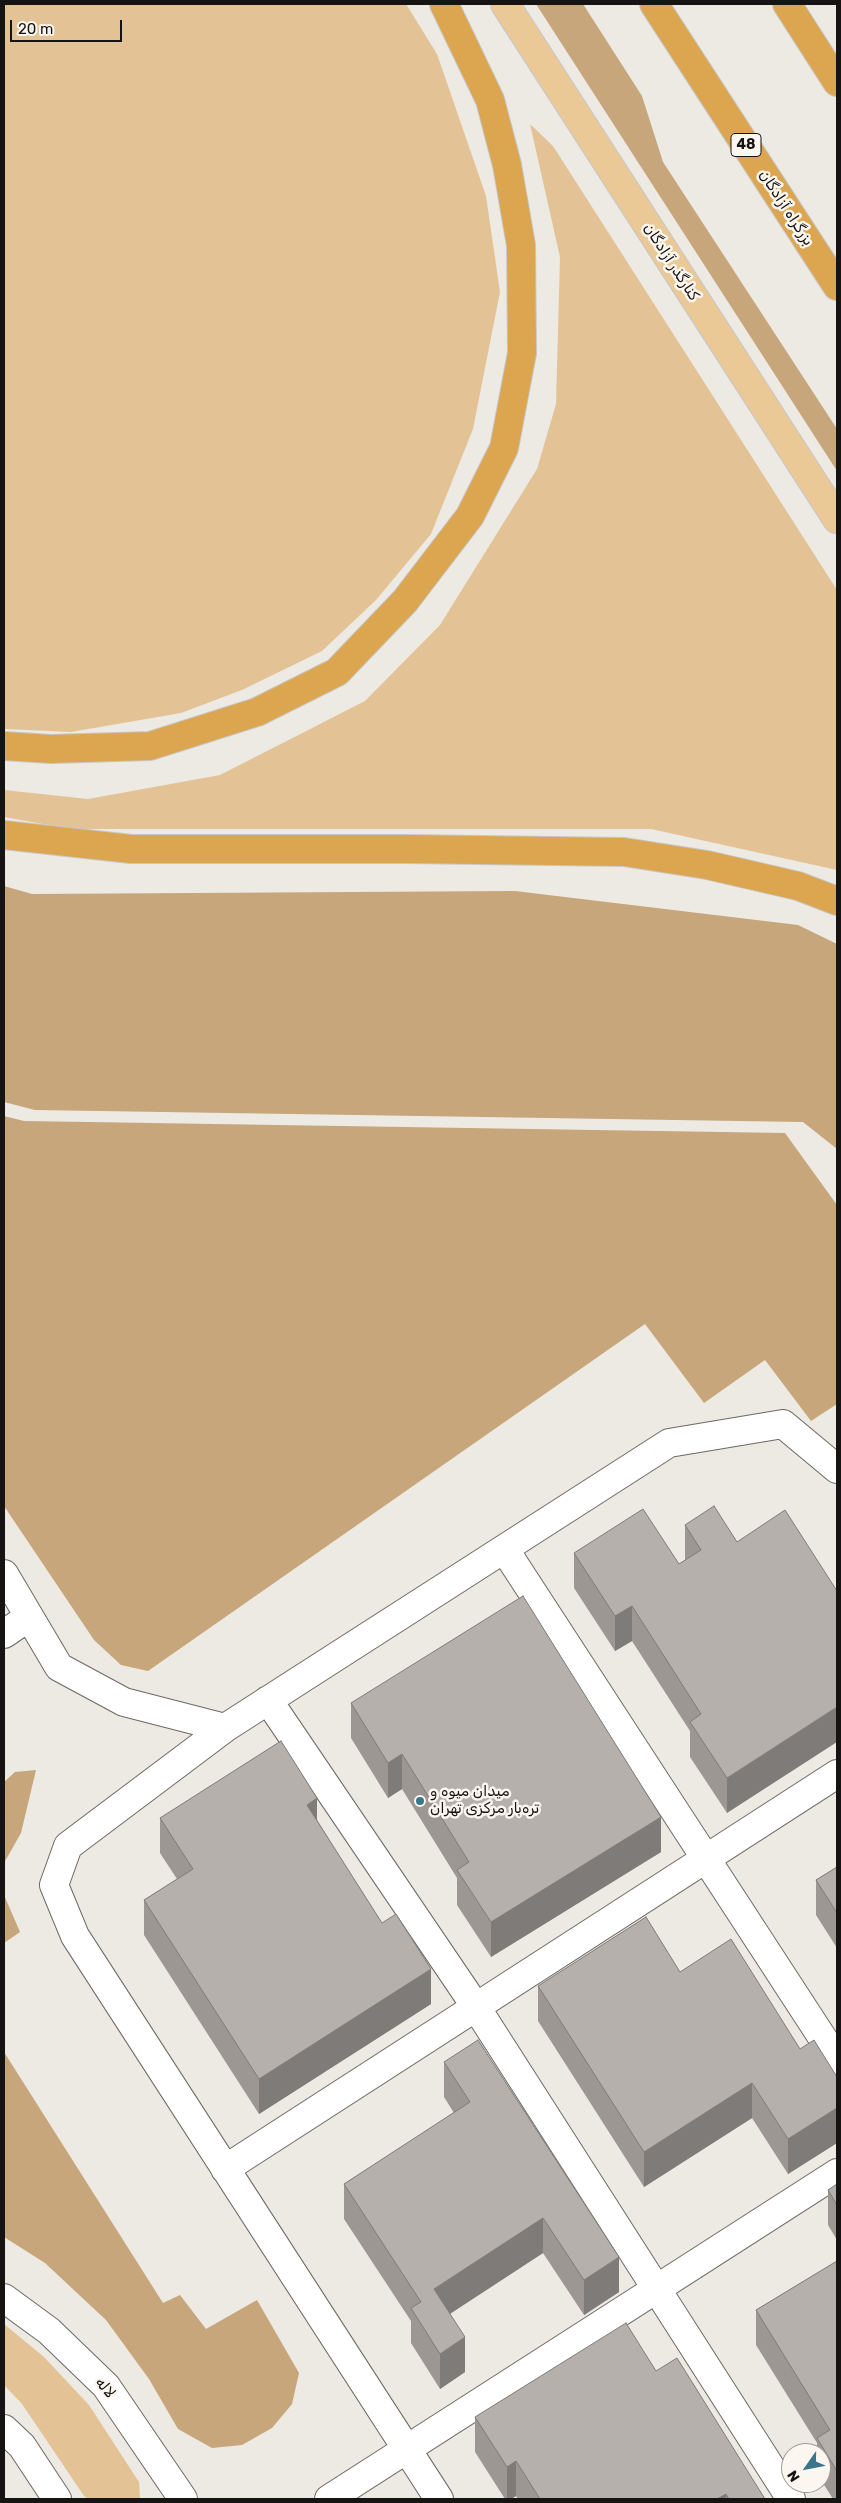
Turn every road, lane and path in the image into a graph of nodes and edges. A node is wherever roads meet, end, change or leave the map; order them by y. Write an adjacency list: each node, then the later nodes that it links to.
1 (444, 4): 8 (highway)
2 (505, 4): 7 (main road, کنارگذر آزادگان)
3 (654, 4): 6 (highway, بزرگراه آزادگان / 48)
4 (787, 4): 5 (highway)
5 (837, 82)
6 (837, 286)
7 (837, 520)
8 (4, 746)
9 (4, 835): 10 (highway)
10 (837, 901)
11 (837, 1469): 12 (street)
12 (505, 1550): 16 (street); 19 (street)
13 (4, 1574): 14 (street)
14 (29, 1617): 15 (street); 17 (street)
15 (4, 1634)
16 (268, 1700): 17 (street); 20 (street)
17 (225, 1728): 22 (street)
18 (837, 1774): 19 (street)
19 (706, 1859): 20 (street); 21 (street)
20 (476, 2007): 22 (street); 24 (street)
21 (837, 2060)
22 (225, 2168): 27 (street)
23 (837, 2173): 24 (street)
24 (658, 2288): 27 (street); 32 (street)
25 (4, 2298): 29 (street, لاله)
26 (4, 2429): 28 (street)
27 (406, 2448): 30 (street); 31 (street)
28 (57, 2499)
29 (183, 2499)
30 (329, 2499)
31 (439, 2499)
32 (791, 2499)

